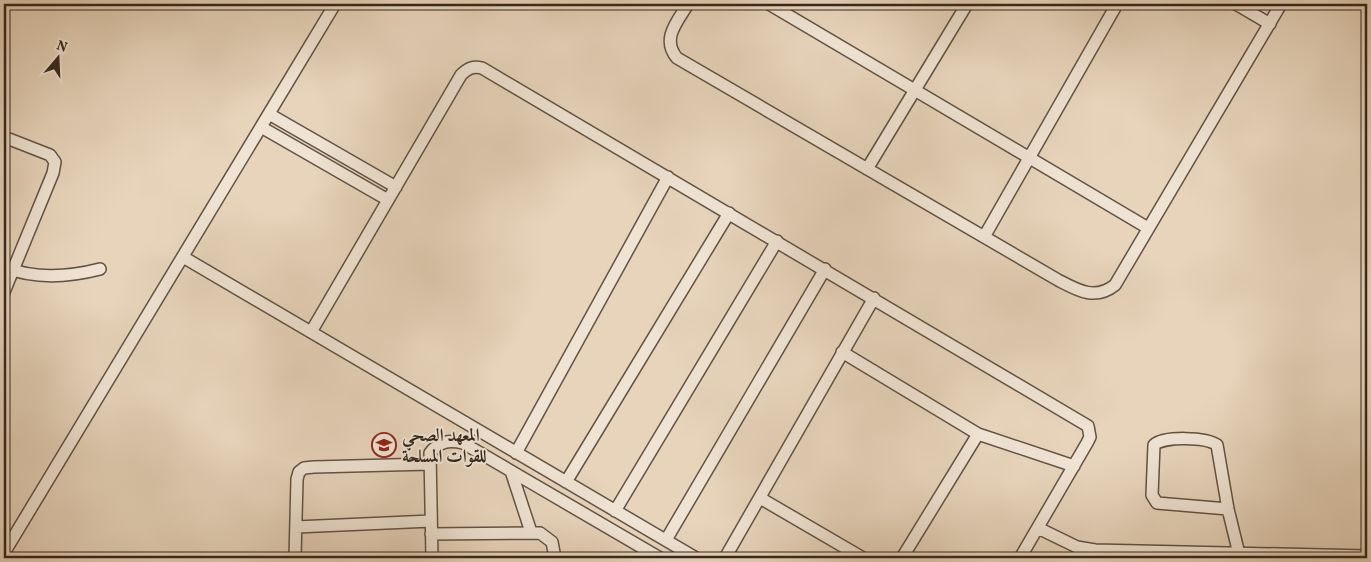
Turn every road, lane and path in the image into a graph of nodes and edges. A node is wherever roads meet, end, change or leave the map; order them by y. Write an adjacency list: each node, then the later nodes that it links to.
1 (335, 4): 10 (street)
2 (688, 4): 14 (street)
3 (769, 4): 9 (street)
4 (966, 4): 9 (street)
5 (1117, 4): 13 (street)
6 (1236, 4): 8 (street)
7 (1281, 4): 8 (street)
8 (1270, 24): 19 (street)
9 (916, 90): 13 (street); 14 (street)
10 (269, 114): 11 (street); 16 (street)
11 (261, 127): 17 (street); 22 (street)
12 (4, 137): 23 (street)
13 (1029, 158): 19 (street); 20 (street)
14 (867, 169): 20 (street)
15 (668, 177): 16 (street); 18 (street); 31 (street)
16 (396, 186): 17 (street)
17 (388, 200): 28 (street)
18 (729, 213): 21 (street); 35 (street)
19 (1148, 228): 20 (street)
20 (984, 237)
21 (777, 241): 25 (street); 38 (street)
22 (184, 257): 28 (street); 45 (street)
23 (8, 269): 24 (street); 26 (street)
24 (100, 269)
25 (825, 269): 27 (street); 44 (street)
26 (4, 292)
27 (874, 298): 29 (street); 33 (street)
28 (311, 332): 31 (street)
29 (842, 352): 30 (street); 36 (street)
30 (978, 434): 33 (street); 57 (street)
31 (516, 452): 35 (street)
32 (429, 464): 34 (street); 39 (street); 40 (street)
33 (1074, 466): 41 (street)
34 (511, 471): 42 (street); 53 (street)
35 (566, 482): 38 (street)
36 (760, 498): 55 (street); 56 (street)
37 (1228, 509): 37 (street); 47 (street)
38 (616, 511): 44 (street)
39 (431, 521): 40 (street); 43 (street)
40 (296, 527): 50 (street)
41 (1038, 528): 46 (street); 58 (street)
42 (531, 532): 43 (street); 52 (street)
43 (431, 534): 51 (street)
44 (666, 540): 54 (street)
45 (4, 553)
46 (1095, 554): 47 (street)
47 (1240, 556): 49 (street)
48 (1367, 556): 49 (street)
49 (1310, 557)
50 (295, 558)
51 (432, 558)
52 (554, 558)
53 (660, 558)
54 (696, 558)
55 (725, 558)
56 (863, 558)
57 (902, 558)
58 (1020, 558)

